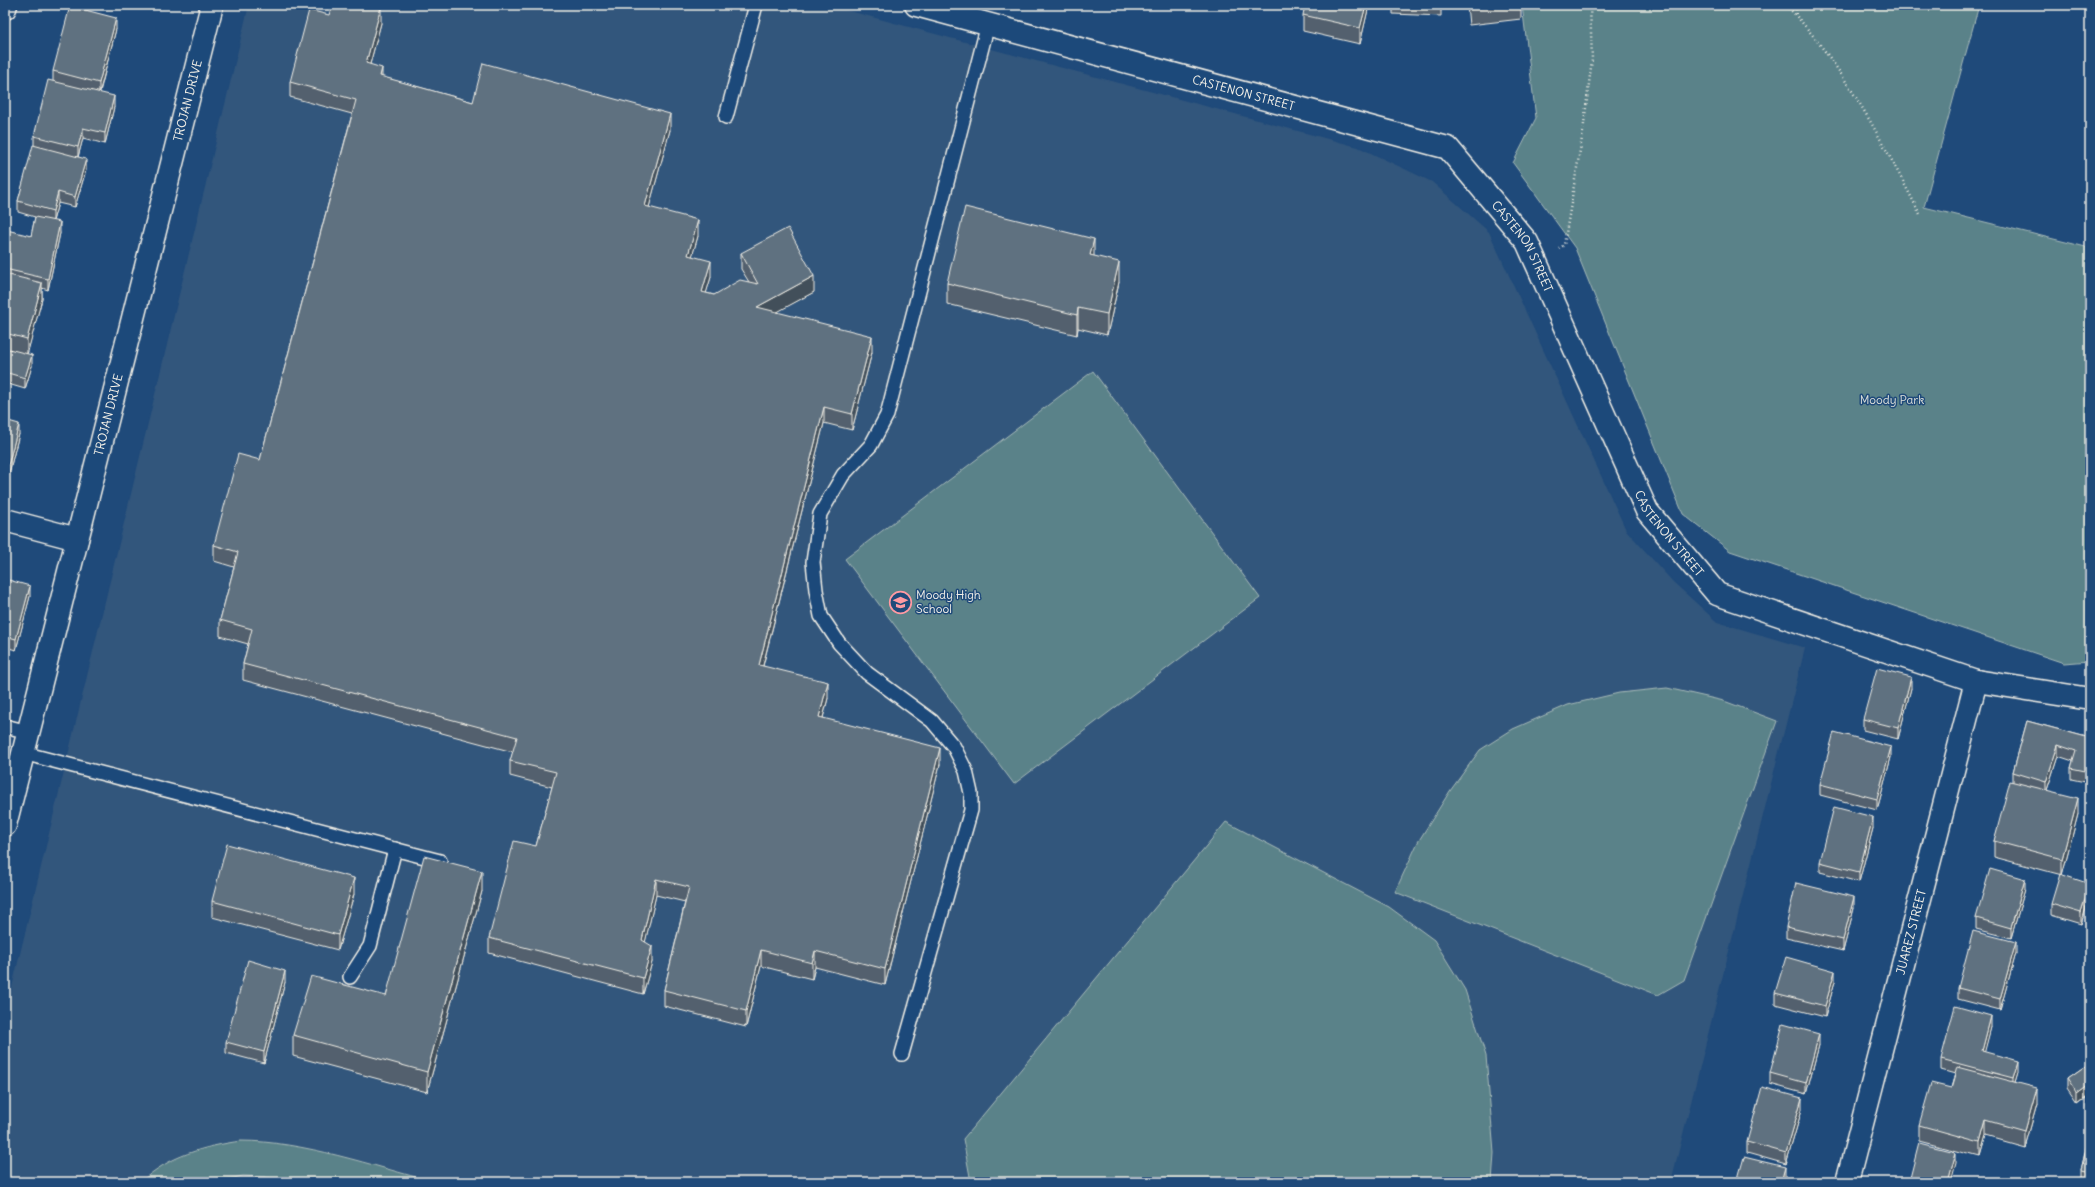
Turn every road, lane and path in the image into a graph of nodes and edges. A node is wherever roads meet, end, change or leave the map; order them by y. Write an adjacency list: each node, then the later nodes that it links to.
1 (6, 5): 8 (street)
2 (212, 5): 15 (street, TROJAN DRIVE)
3 (756, 5): 11 (lane)
4 (916, 5): 10 (street, CASTENON STREET)
5 (1590, 5): 13 (path)
6 (1786, 5): 9 (path)
7 (1796, 5): 9 (path)
8 (5, 8)
9 (1796, 15): 12 (path)
10 (988, 24): 13 (street, CASTENON STREET); 25 (lane)
11 (726, 117)
12 (1920, 216)
13 (1536, 264): 16 (street, CASTENON STREET)
14 (5, 520): 15 (street)
15 (77, 539): 19 (street, TROJAN DRIVE)
16 (1976, 681): 17 (street, CASTENON STREET); 26 (street, JUAREZ STREET)
17 (2090, 699)
18 (5, 726): 19 (lane)
19 (28, 732): 20 (street, TROJAN DRIVE)
20 (23, 753): 21 (street, TROJAN DRIVE); 22 (lane)
21 (5, 824)
22 (395, 849): 23 (lane); 24 (lane)
23 (451, 863)
24 (350, 977)
25 (902, 1054)
26 (1847, 1182)

